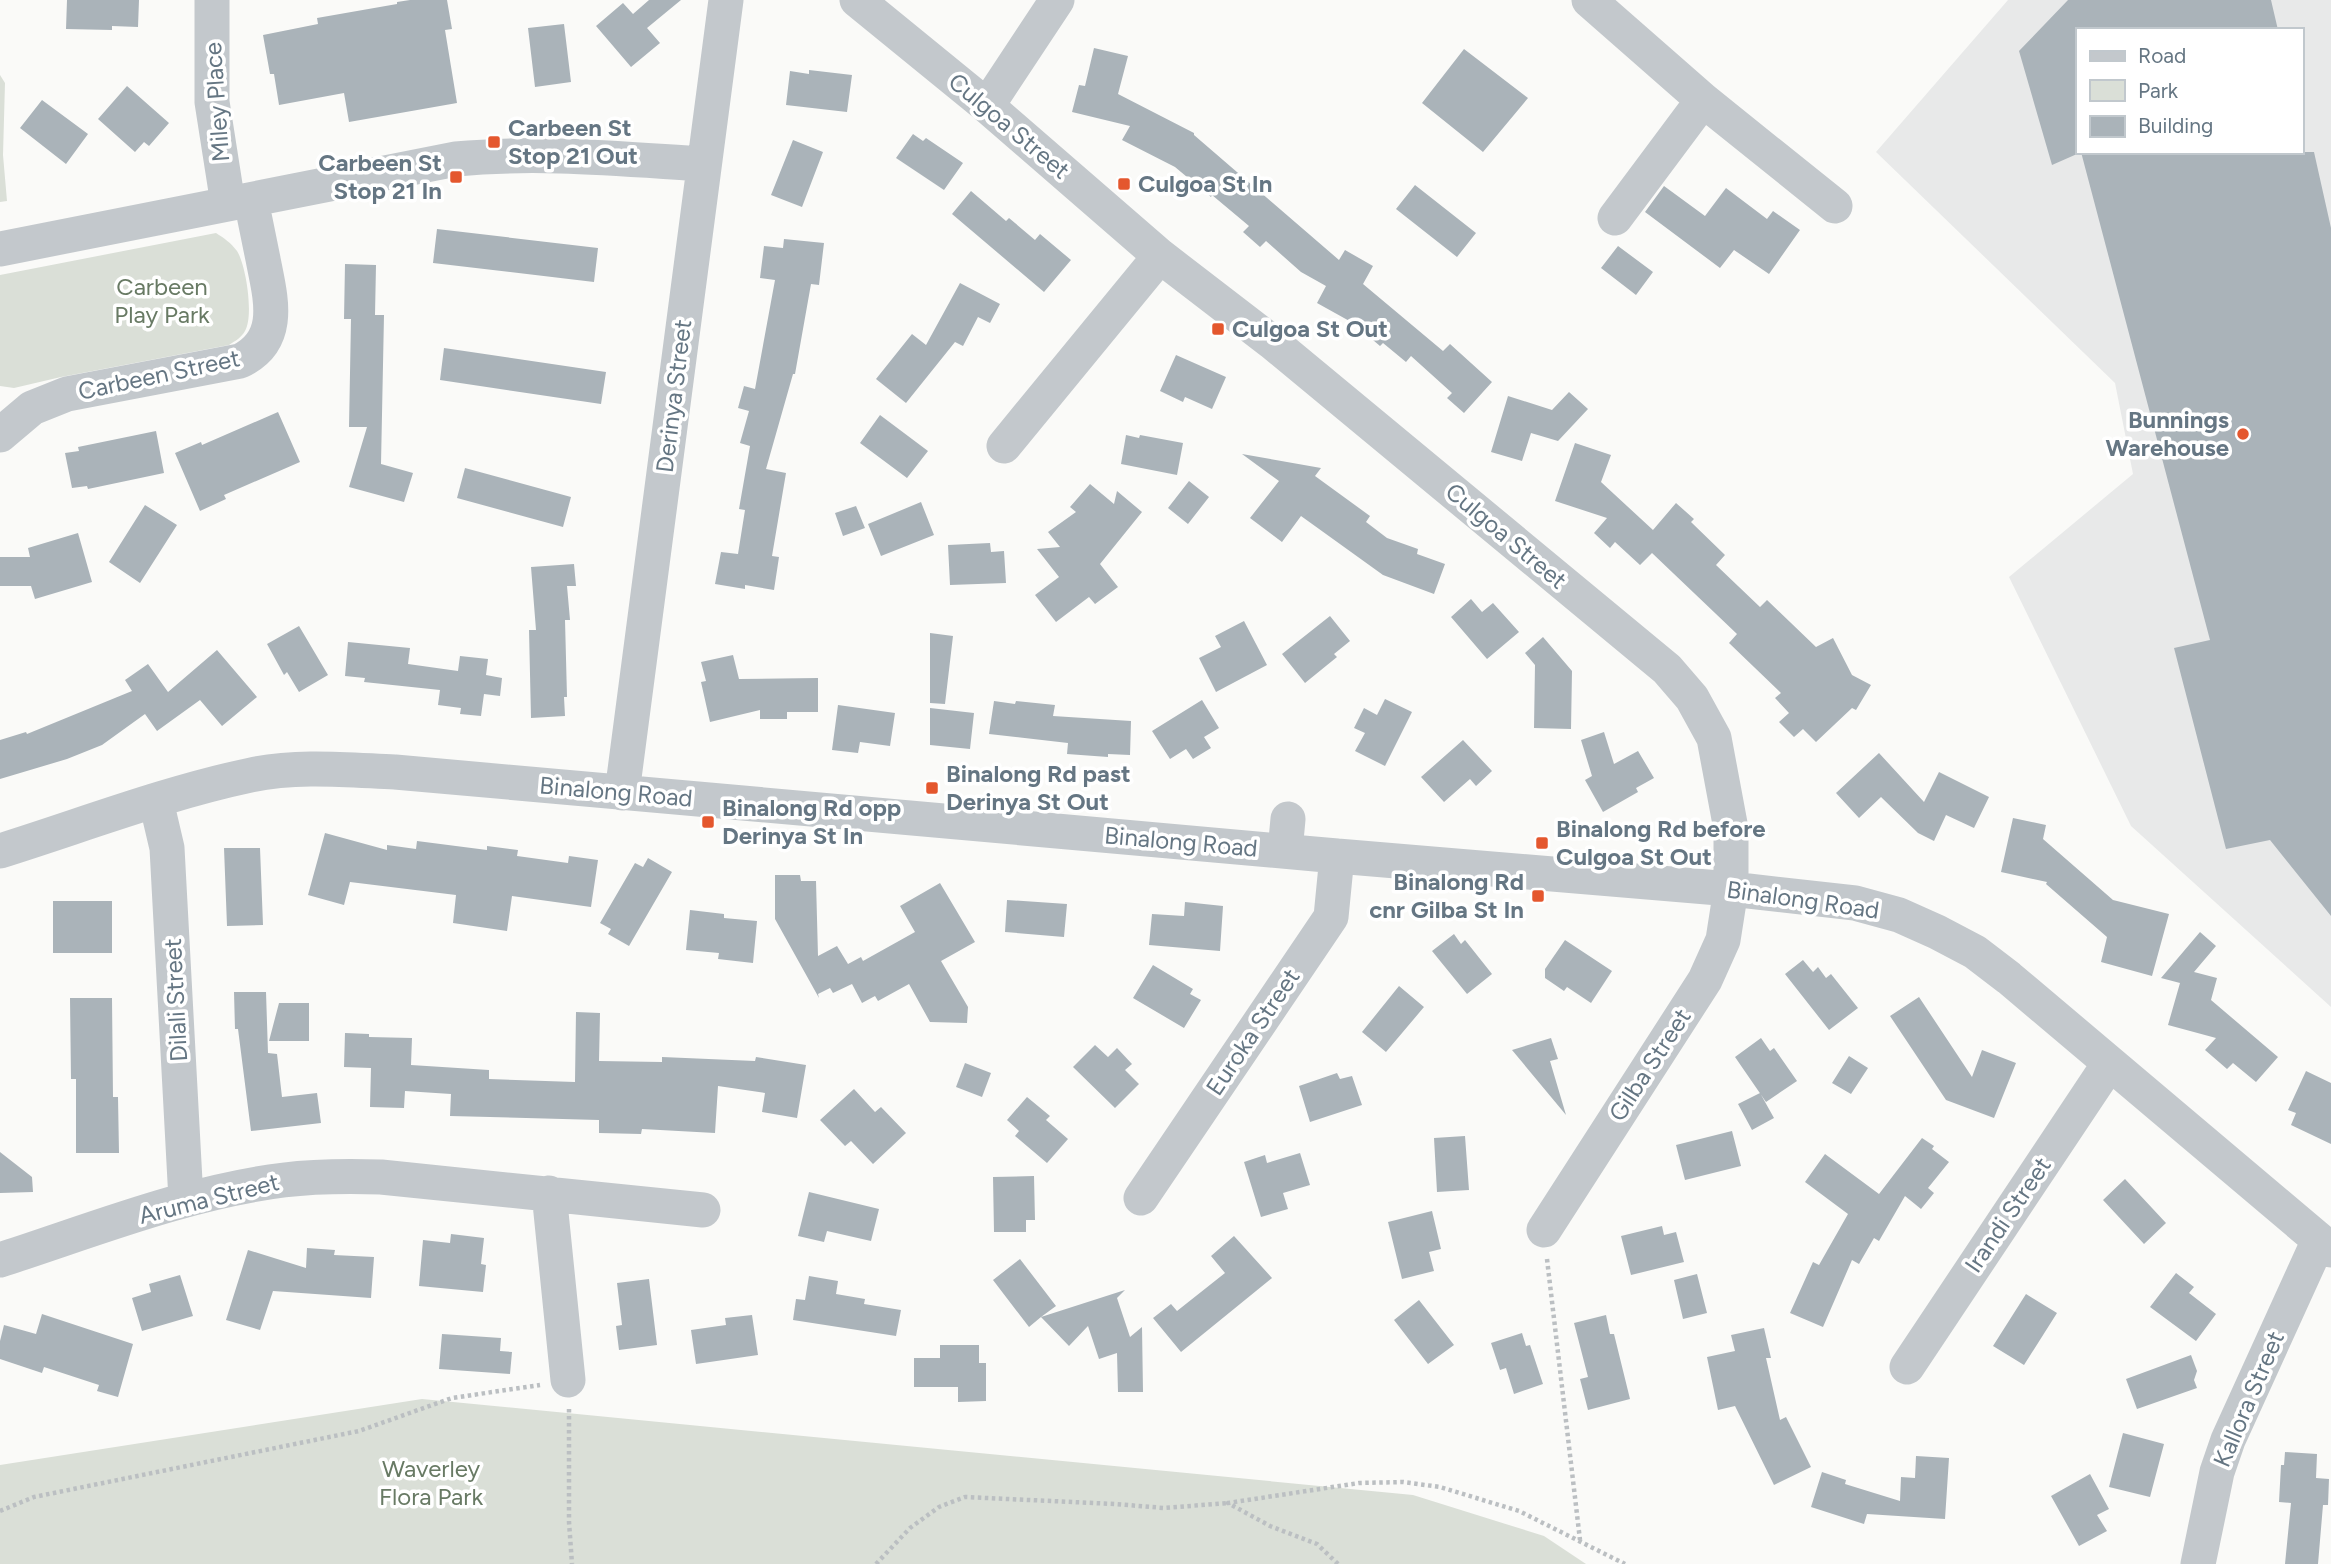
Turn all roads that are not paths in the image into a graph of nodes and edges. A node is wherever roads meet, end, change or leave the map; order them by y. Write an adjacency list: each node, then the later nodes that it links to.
1 (212, 0): 9 (street, Miley Place)
2 (726, 0): 8 (street, Derinya Street)
3 (857, 0): 7 (street, Culgoa Street)
4 (1056, 0): 7 (street)
5 (1589, 0): 6 (street)
6 (1703, 100): 10 (street); 11 (street)
7 (987, 106): 13 (street, Culgoa Street)
8 (704, 164): 9 (street); 16 (street, Derinya Street)
9 (240, 202): 12 (street); 14 (street, Carbeen Street)
10 (1835, 205)
11 (1615, 218)
12 (0, 249)
13 (1160, 256): 15 (street); 20 (street, Culgoa Street)
14 (0, 435)
15 (1004, 446)
16 (622, 793): 17 (street, Binalong Road); 19 (street, Binalong Road)
17 (156, 801): 18 (street, Binalong Road); 24 (street, Dilali Street)
18 (0, 851)
19 (1338, 856): 20 (street, Binalong Road); 23 (street, Euroka Street)
20 (1731, 889): 21 (street, Binalong Road); 26 (street, Gilba Street)
21 (2109, 1063): 27 (street, Binalong Road); 29 (street, Irandi Street)
22 (549, 1193): 24 (street, Aruma Street); 25 (street, Aruma Street); 30 (street)
23 (1141, 1198)
24 (186, 1200): 28 (street, Aruma Street)
25 (703, 1210)
26 (1544, 1230)
27 (2325, 1245): 31 (street, Kallora Street)
28 (0, 1260)
29 (1907, 1367)
30 (568, 1380)
31 (2198, 1564)

